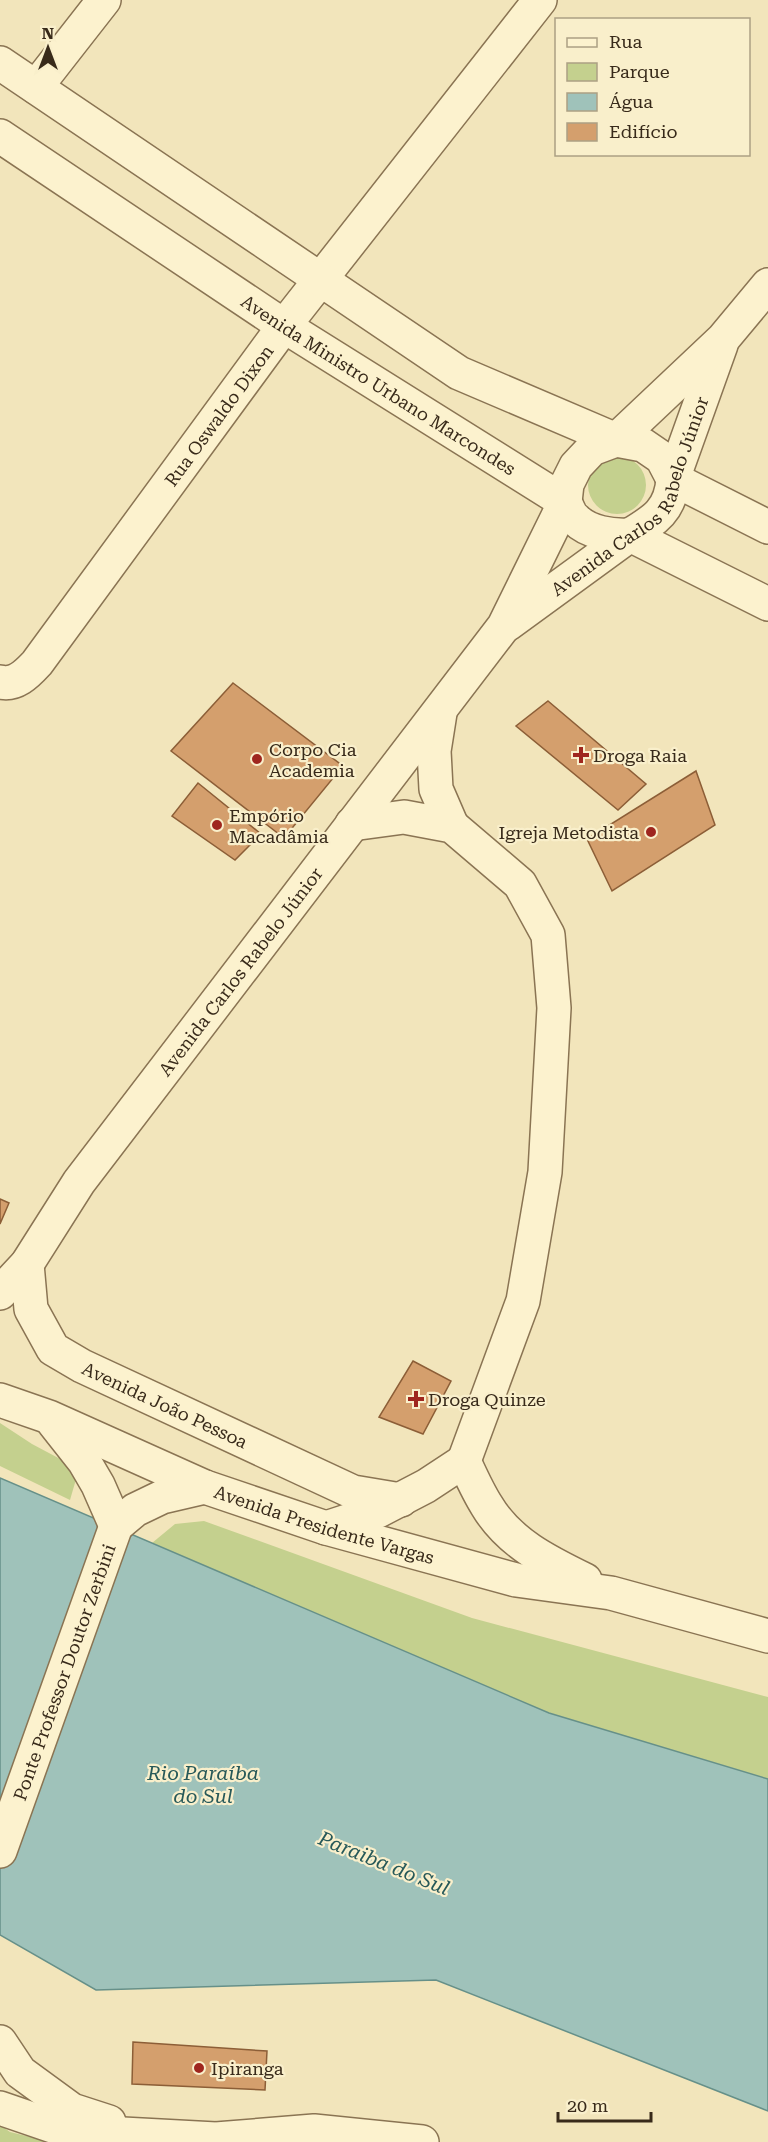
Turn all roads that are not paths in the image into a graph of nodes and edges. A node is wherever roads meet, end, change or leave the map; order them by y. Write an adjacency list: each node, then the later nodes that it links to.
1 (104, 0): 4 (street)
2 (540, 0): 6 (street, Rua Oswaldo Dixon)
3 (0, 63): 4 (street)
4 (36, 87): 6 (street)
5 (0, 136): 8 (street, Avenida Ministro Urbano Marcondes)
6 (320, 279): 8 (street, Rua Oswaldo Dixon); 10 (street)
7 (768, 285): 9 (street, Avenida Carlos Rabelo Júnior)
8 (284, 326): 12 (street, Avenida Ministro Urbano Marcondes); 17 (street, Rua Oswaldo Dixon)
9 (723, 339): 10 (street, Avenida Carlos Rabelo Júnior); 11 (street, Avenida Carlos Rabelo Júnior)
10 (615, 440): 11 (street); 12 (street, Avenida Carlos Rabelo Júnior)
11 (673, 479): 13 (street); 14 (street, Avenida Carlos Rabelo Júnior)
12 (564, 502): 14 (street, Avenida Ministro Urbano Marcondes); 16 (street, Avenida Carlos Rabelo Júnior)
13 (768, 527)
14 (630, 535): 15 (street, Avenida Ministro Urbano Marcondes); 16 (street, Avenida Carlos Rabelo Júnior)
15 (768, 604)
16 (504, 626): 18 (street, Avenida Carlos Rabelo Júnior)
17 (4, 683)
18 (440, 711): 19 (street, Avenida Carlos Rabelo Júnior); 20 (street)
19 (352, 824): 20 (street); 21 (street, Avenida Carlos Rabelo Júnior)
20 (452, 826): 25 (street)
21 (27, 1264): 22 (street); 27 (street, Avenida João Pessoa)
22 (0, 1293)
23 (1, 1399): 24 (street)
24 (49, 1417): 26 (street, Avenida Presidente Vargas); 29 (street)
25 (464, 1461): 27 (street); 30 (street, Avenida Presidente Vargas)
26 (205, 1487): 28 (street, Avenida Presidente Vargas); 29 (street)
27 (401, 1500): 28 (street)
28 (326, 1528): 30 (street, Avenida Presidente Vargas)
29 (115, 1532): 32 (street, Ponte Professor Doutor Zerbini)
30 (611, 1593): 31 (street, Avenida Presidente Vargas)
31 (768, 1636)
32 (0, 1851)
33 (0, 2042): 35 (street)
34 (0, 2108): 35 (street)
35 (154, 2136): 36 (street)
36 (286, 2138): 37 (street)
37 (422, 2142)

